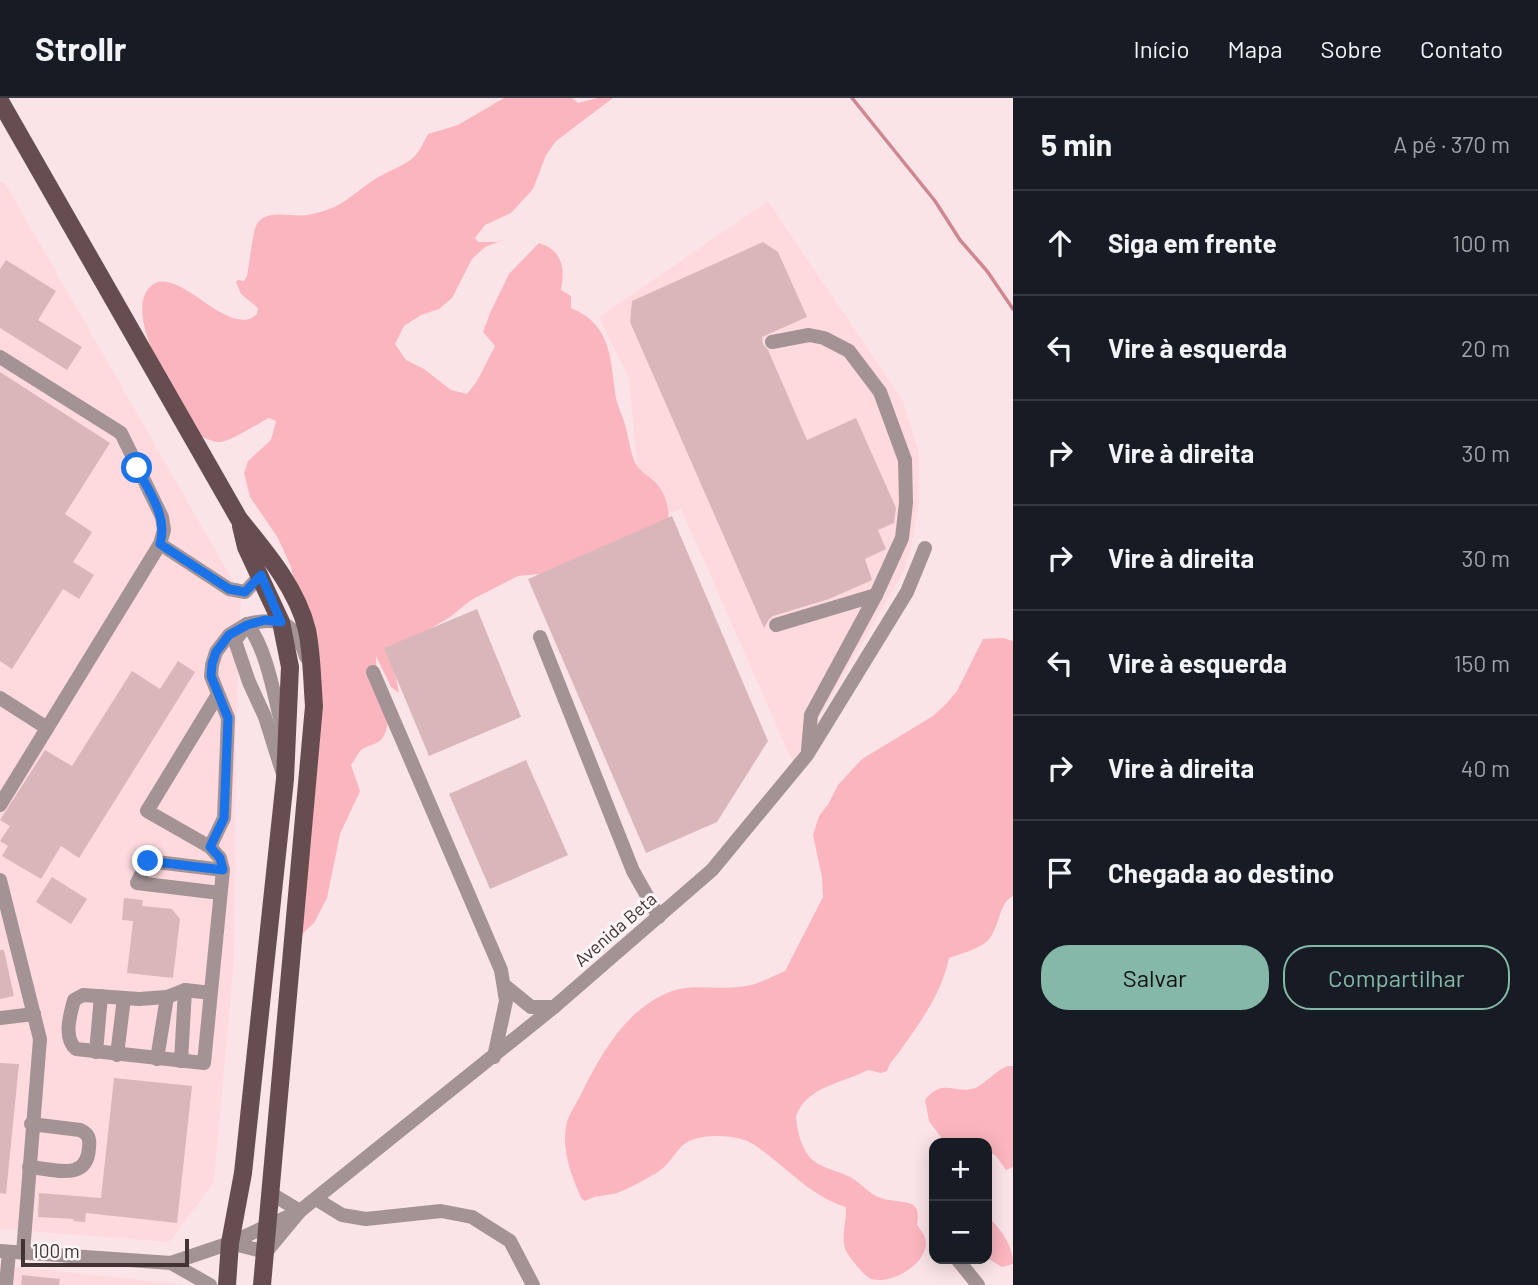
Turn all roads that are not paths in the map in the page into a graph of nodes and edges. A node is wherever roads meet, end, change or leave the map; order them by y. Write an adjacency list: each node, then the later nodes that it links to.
1 (0, 101): 2 (main road)
2 (9, 130): 5 (main road)
3 (772, 342): 9 (street)
4 (0, 357): 6 (street)
5 (239, 519): 8 (main road); 15 (main road)
6 (160, 544): 8 (street); 18 (street)
7 (925, 548): 20 (street, Avenida Beta)
8 (261, 575): 10 (main road)
9 (876, 595): 12 (street); 20 (street)
10 (281, 622): 11 (street); 15 (street); 19 (main road)
11 (247, 625): 16 (street); 19 (street); 21 (street)
12 (776, 625)
13 (540, 637): 29 (street)
14 (373, 672): 30 (street)
15 (312, 679): 46 (main road)
16 (217, 696): 23 (street); 23 (street)
17 (0, 698): 18 (street)
18 (47, 728): 22 (street)
19 (287, 746): 21 (main road)
20 (807, 754): 29 (street, Avenida Beta)
21 (285, 779): 50 (main road)
22 (0, 805)
23 (210, 847): 25 (street)
24 (199, 867): 25 (street); 27 (street); 27 (street)
25 (223, 870): 28 (street)
26 (0, 880): 37 (street)
27 (197, 891): 28 (street)
28 (220, 893): 32 (street)
29 (659, 917): 36 (street, Avenida Beta)
30 (504, 985): 36 (street); 41 (street)
31 (185, 990): 32 (street); 34 (street); 43 (street)
32 (211, 993): 43 (street)
33 (102, 996): 35 (street); 39 (street); 39 (street)
34 (167, 997): 35 (street); 42 (street)
35 (124, 998): 40 (street)
36 (554, 1007): 41 (street, Avenida Beta)
37 (34, 1014): 38 (street); 44 (street)
38 (0, 1017)
39 (96, 1052): 40 (street)
40 (117, 1055): 42 (street)
41 (494, 1056): 47 (street, Avenida Beta)
42 (157, 1059): 43 (street)
43 (181, 1061)
44 (32, 1124): 45 (street); 45 (street)
45 (29, 1167): 51 (street)
46 (270, 1193): 48 (street); 49 (main road)
47 (316, 1199): 48 (street, Avenida Beta); 59 (street)
48 (300, 1211): 49 (street, Avenida Beta); 52 (street)
49 (268, 1225): 50 (street, Avenida Beta); 52 (main road)
50 (230, 1243): 52 (street); 53 (street, Avenida Beta); 57 (main road)
51 (11, 1252): 53 (street); 55 (street)
52 (266, 1252): 58 (main road)
53 (171, 1263): 56 (street)
54 (961, 1264): 60 (street)
55 (6, 1285)
56 (210, 1285)
57 (227, 1285)
58 (262, 1285)
59 (533, 1285)
60 (978, 1285)

